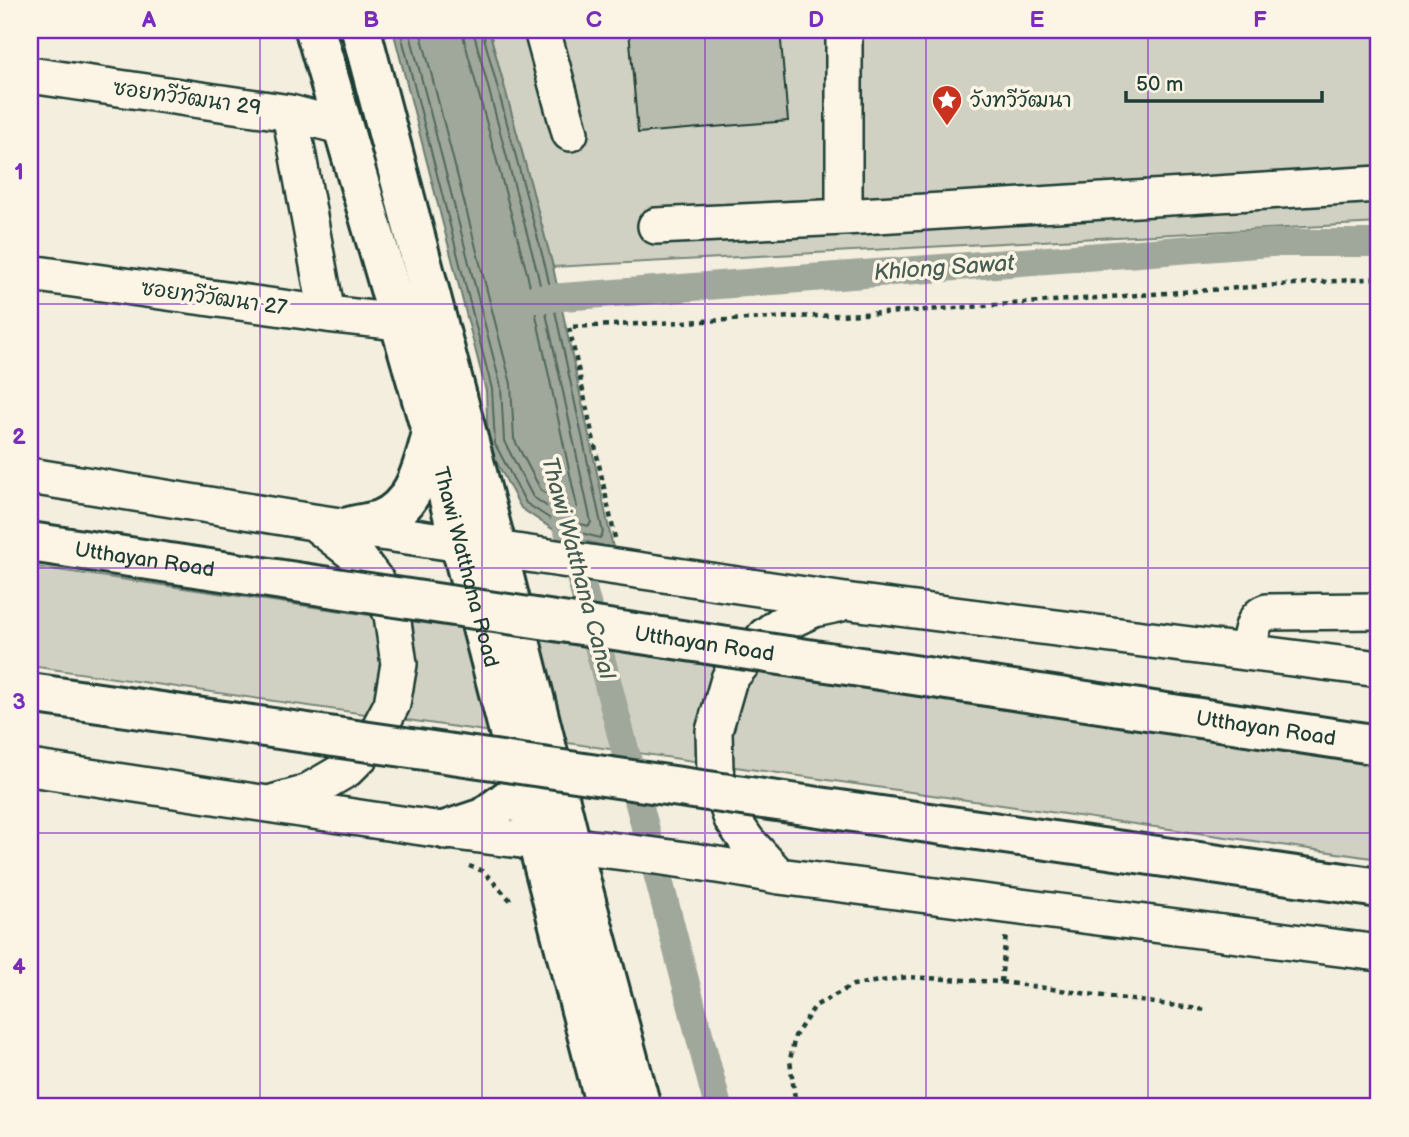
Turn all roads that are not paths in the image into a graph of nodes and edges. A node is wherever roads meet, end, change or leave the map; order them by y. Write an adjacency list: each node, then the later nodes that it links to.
1 (316, 30): 7 (main road, Thawi Watthana Road)
2 (361, 30): 19 (main road, Thawi Watthana Road)
3 (542, 30): 8 (street)
4 (844, 30): 10 (street)
5 (30, 75): 6 (street, ซอยทวีวัฒนา 29)
6 (290, 113): 7 (street, ซอยทวีวัฒนา 29); 13 (street)
7 (344, 127): 14 (main road, Thawi Watthana Road)
8 (570, 133)
9 (1379, 184): 10 (street)
10 (844, 217): 11 (street)
11 (656, 226)
12 (30, 273): 13 (street, ซอยทวีวัฒนา 27)
13 (327, 314): 14 (street, ซอยทวีวัฒนา 27)
14 (399, 322): 15 (main road, Thawi Watthana Road)
15 (432, 434): 17 (main road); 19 (main road, Thawi Watthana Road)
16 (30, 476): 17 (street)
17 (331, 524): 19 (street); 28 (street)
18 (30, 542): 25 (main road, Utthayan Road, bridge)
19 (491, 548): 20 (street); 27 (main road, Thawi Watthana Road); 30 (main road, Thawi Watthana Road)
20 (852, 601): 22 (street); 31 (street)
21 (1379, 611): 22 (street)
22 (1248, 652): 23 (street)
23 (1379, 669)
24 (30, 693): 32 (main road, bridge)
25 (1379, 745)
26 (30, 768): 28 (street)
27 (522, 776): 29 (main road); 30 (main road, Thawi Watthana Road)
28 (267, 804): 29 (street)
29 (447, 830): 30 (street)
30 (568, 845): 31 (street); 34 (main road, Thawi Watthana Road); 35 (main road, Thawi Watthana Road)
31 (779, 876): 33 (street)
32 (1379, 888)
33 (1379, 953)
34 (606, 1107)
35 (641, 1107)

